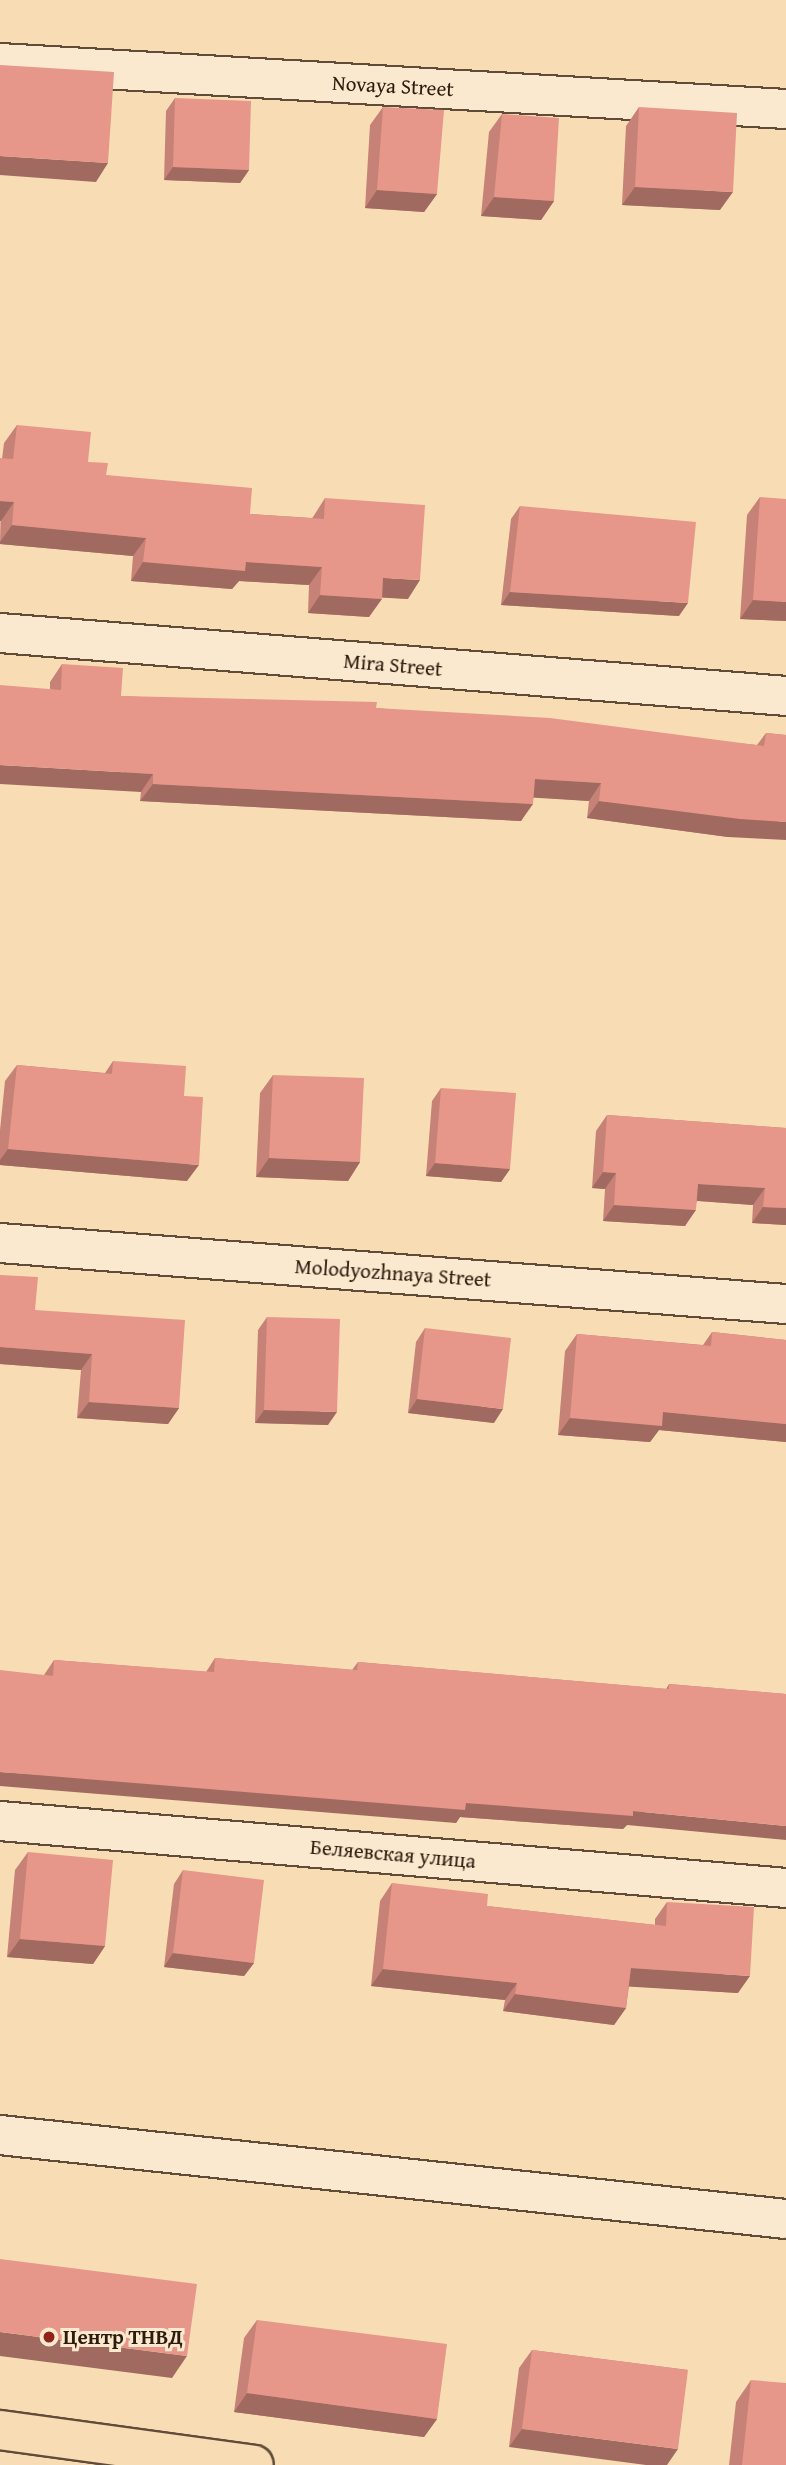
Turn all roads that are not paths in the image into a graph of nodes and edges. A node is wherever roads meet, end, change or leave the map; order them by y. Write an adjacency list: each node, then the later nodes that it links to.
1 (0, 63): 2 (street, Novaya Street)
2 (786, 109)
3 (0, 633): 4 (street, Mira Street)
4 (786, 696)
5 (0, 1243): 6 (street, Molodyozhnaya Street)
6 (786, 1304)
7 (0, 1821): 8 (street, Беляевская улица)
8 (786, 1888)
9 (0, 2135): 10 (street)
10 (786, 2219)
11 (0, 2430): 12 (main road)
12 (254, 2465)

